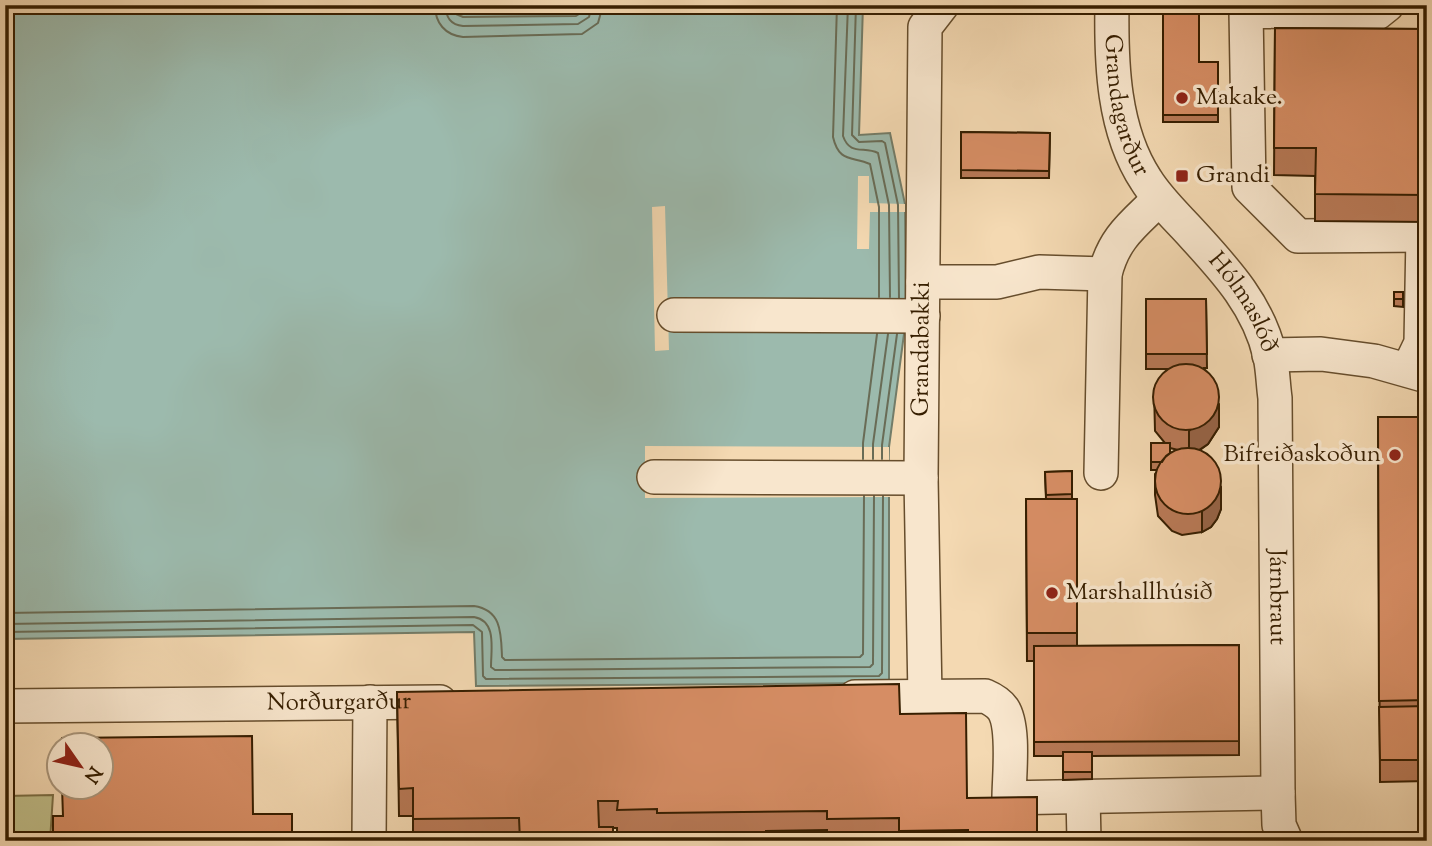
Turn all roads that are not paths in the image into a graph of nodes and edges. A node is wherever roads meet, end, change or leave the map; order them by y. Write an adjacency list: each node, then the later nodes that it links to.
1 (942, 5): 8 (street, Grandabakki)
2 (1112, 5): 4 (street, Grandagarður)
3 (1387, 5): 6 (street)
4 (1134, 159): 5 (street, Grandagarður); 9 (street)
5 (1160, 199): 7 (street); 9 (street, Hólmaslóð)
6 (1425, 235): 10 (street)
7 (1105, 274): 8 (street); 15 (street)
8 (923, 282): 12 (street, Grandabakki)
9 (1243, 294): 13 (street, Hólmaslóð)
10 (1424, 305): 14 (street)
11 (674, 315): 12 (street)
12 (922, 317): 17 (street, Grandabakki)
13 (1269, 355): 14 (street, Hólmaslóð); 23 (street, Járnbraut)
14 (1417, 373)
15 (1101, 473)
16 (654, 477): 17 (street)
17 (921, 478): 18 (street, Grandabakki)
18 (925, 697): 19 (street); 24 (street)
19 (828, 698)
20 (467, 701): 21 (street, Norðurgarður)
21 (370, 702): 22 (street, Norðurgarður); 25 (street)
22 (5, 706)
23 (1278, 793): 24 (street); 27 (street, Járnbraut)
24 (1083, 796): 26 (street)
25 (369, 841)
26 (1084, 841)
27 (1286, 841)

